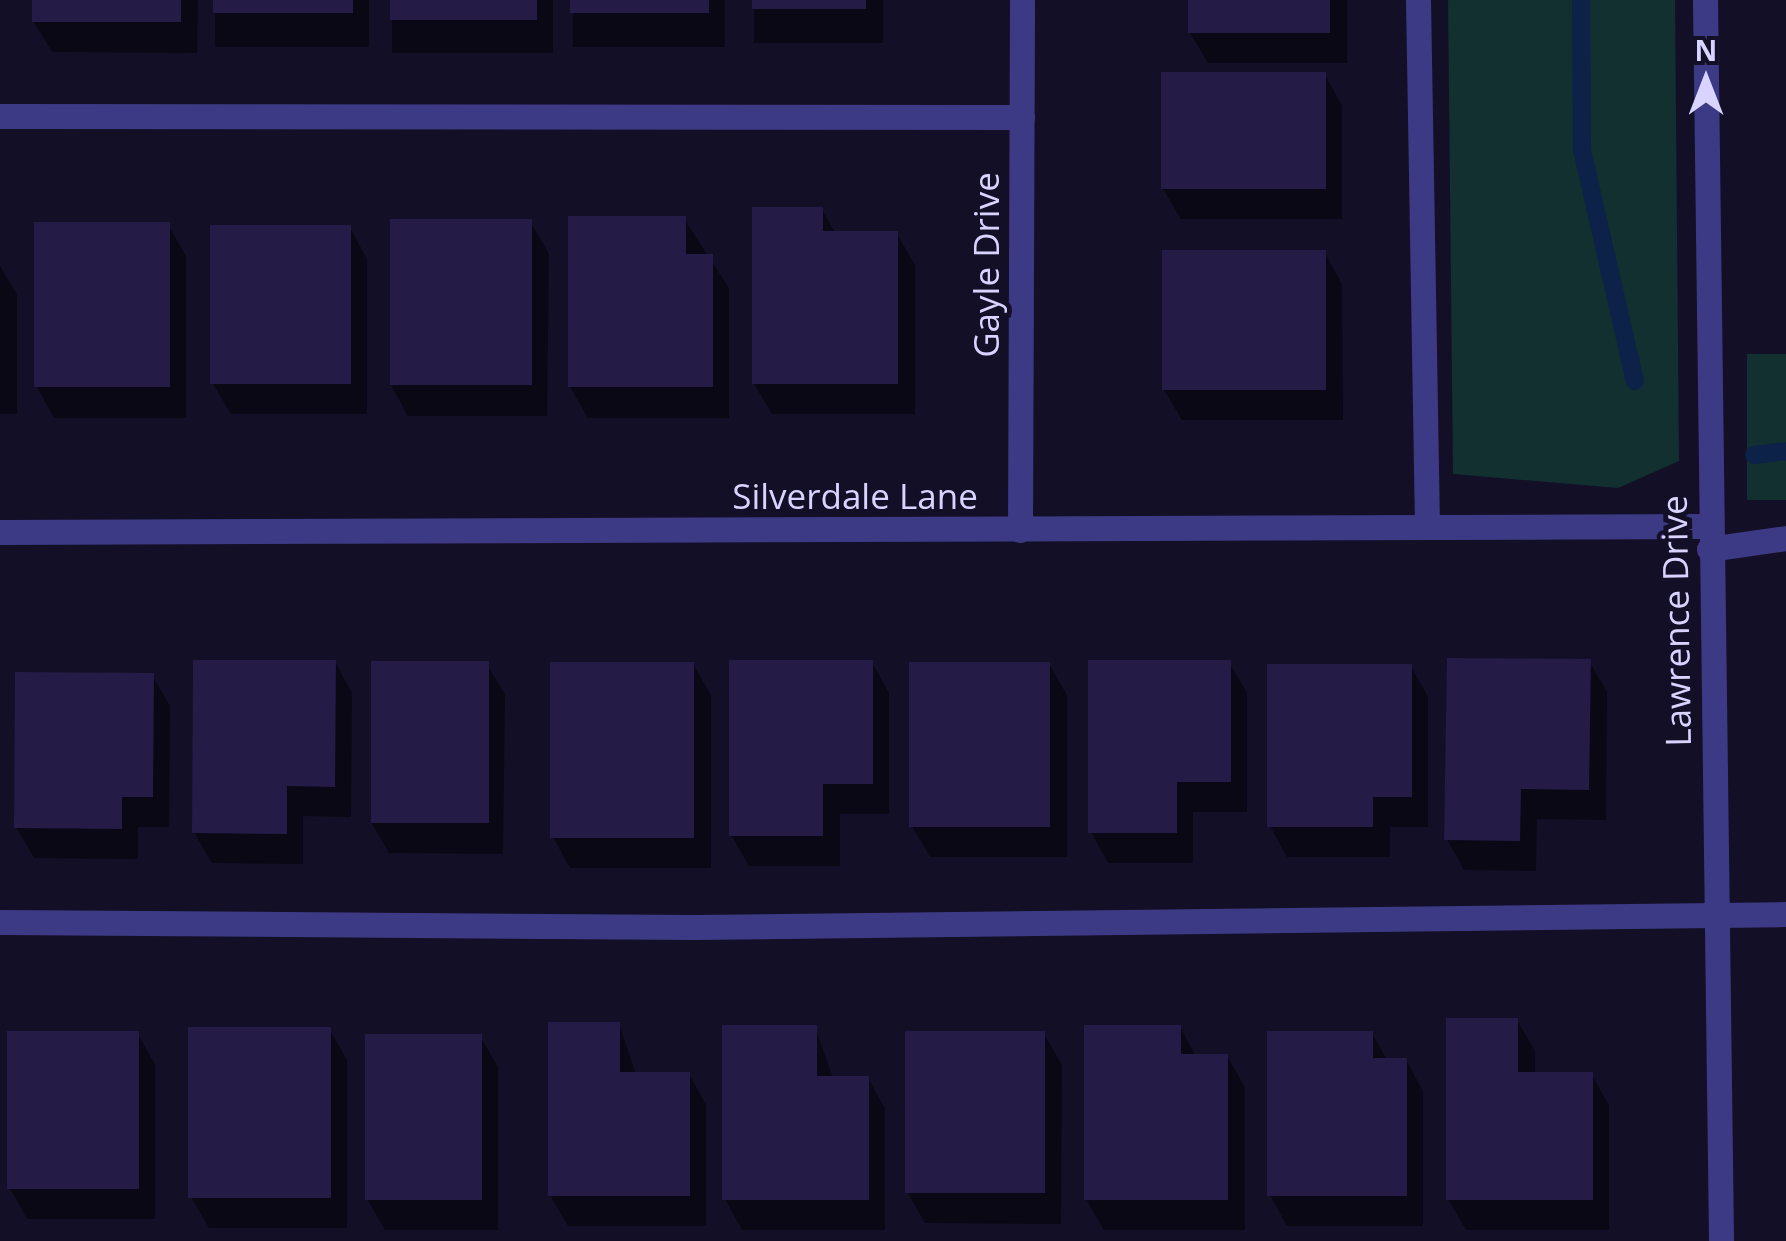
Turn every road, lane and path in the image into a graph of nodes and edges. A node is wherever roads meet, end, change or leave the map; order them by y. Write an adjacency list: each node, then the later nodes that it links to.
1 (1022, 0): 5 (street, Gayle Drive)
2 (1418, 0): 6 (street)
3 (1705, 0): 9 (street, Lawrence Drive)
4 (0, 116): 5 (street)
5 (1022, 118): 7 (street, Gayle Drive)
6 (1427, 526): 7 (street, Silverdale Lane); 9 (street, Silverdale Lane)
7 (1020, 530): 8 (street, Silverdale Lane)
8 (0, 532)
9 (1709, 538): 10 (street, Silverdale Lane); 11 (street, Lawrence Drive)
10 (1786, 538)
11 (1716, 914): 12 (street); 13 (street); 14 (street, Lawrence Drive)
12 (1786, 914)
13 (0, 922)
14 (1721, 1241)

